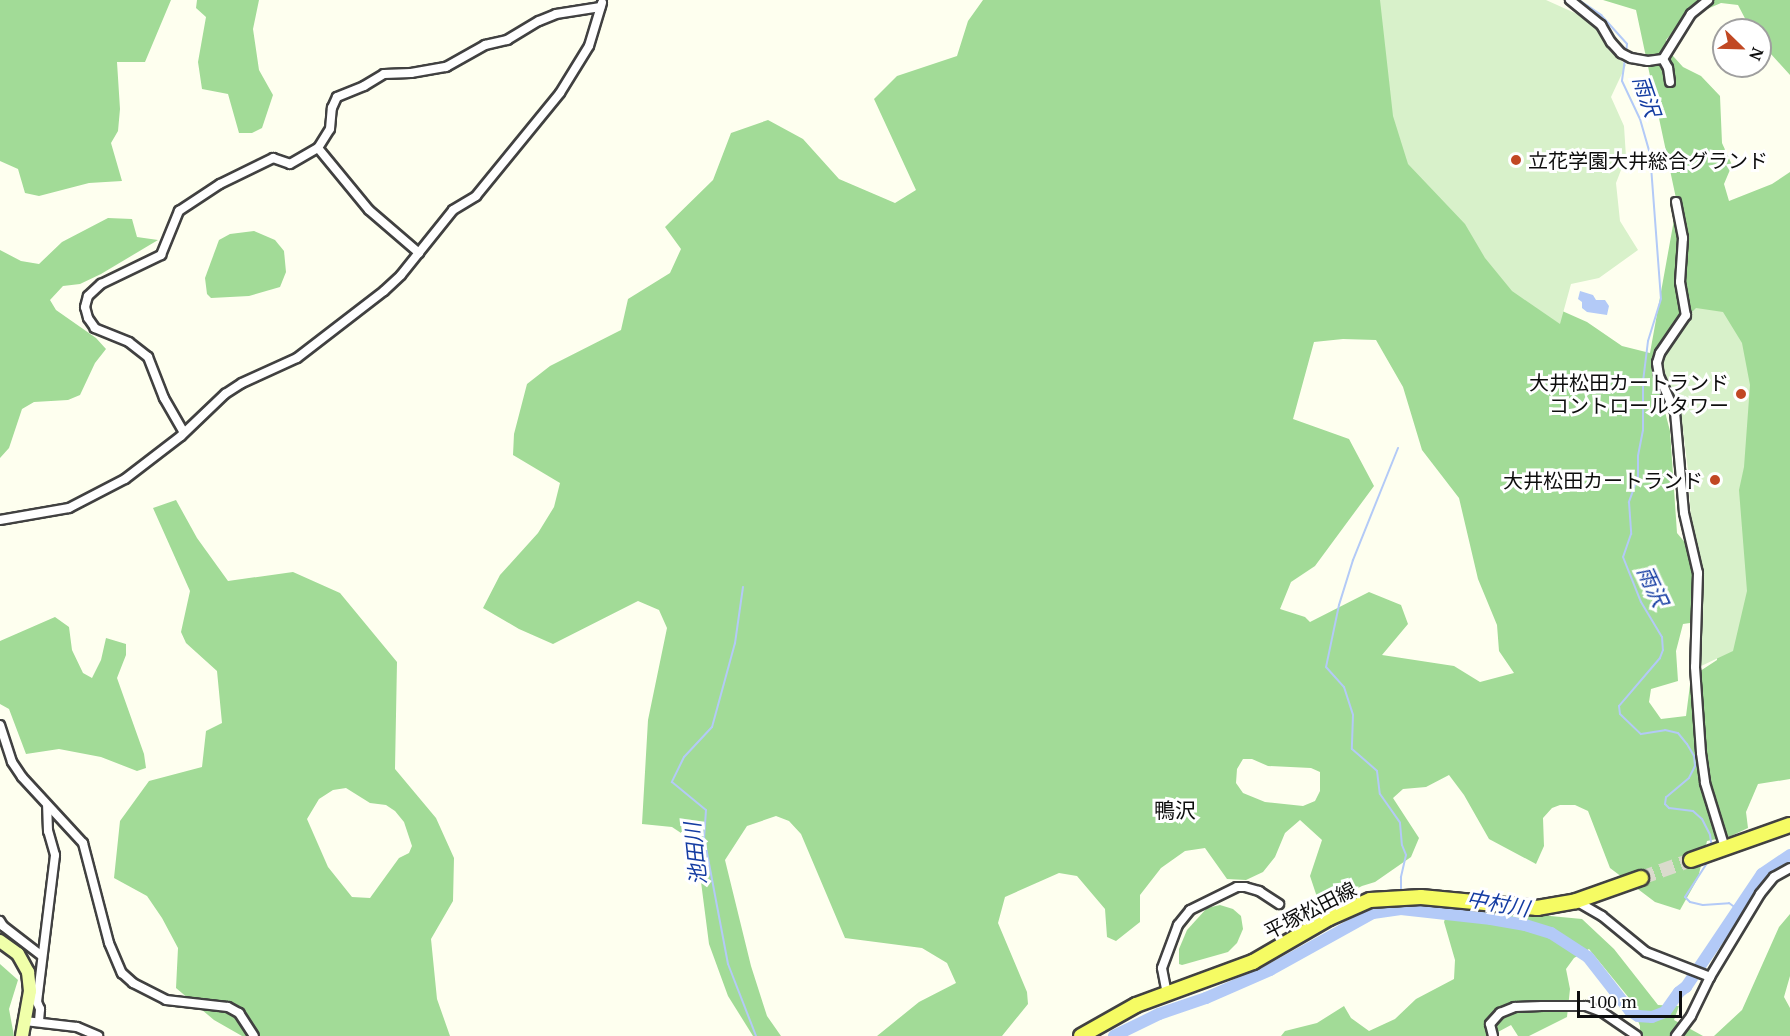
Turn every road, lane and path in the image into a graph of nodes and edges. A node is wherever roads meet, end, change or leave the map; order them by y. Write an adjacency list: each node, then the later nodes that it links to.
1 (1569, 0): 3 (street)
2 (1708, 0): 3 (street)
3 (1663, 59): 4 (street)
4 (1670, 82)
5 (318, 147): 7 (street); 7 (street); 8 (street)
6 (1676, 202): 13 (street)
7 (419, 253): 8 (street)
8 (183, 431): 9 (street)
9 (0, 520)
10 (0, 726): 11 (street)
11 (47, 806): 21 (street); 28 (street)
12 (1790, 825): 13 (main road)
13 (1725, 848): 14 (main road)
14 (1691, 860)
15 (1790, 868): 22 (street)
16 (1641, 878): 17 (main road, 平塚松田線)
17 (1576, 901): 22 (street); 23 (main road, 平塚松田線)
18 (1279, 904): 23 (street)
19 (0, 921): 21 (street)
20 (0, 941): 24 (street)
21 (42, 956): 25 (street)
22 (1707, 976): 32 (street)
23 (1167, 994): 29 (main road, 平塚松田線)
24 (25, 1021): 25 (street); 26 (street)
25 (39, 1021): 27 (street)
26 (22, 1036)
27 (98, 1036)
28 (254, 1036)
29 (1081, 1036)
30 (1493, 1036): 31 (street)
31 (1636, 1036)
32 (1676, 1036)

